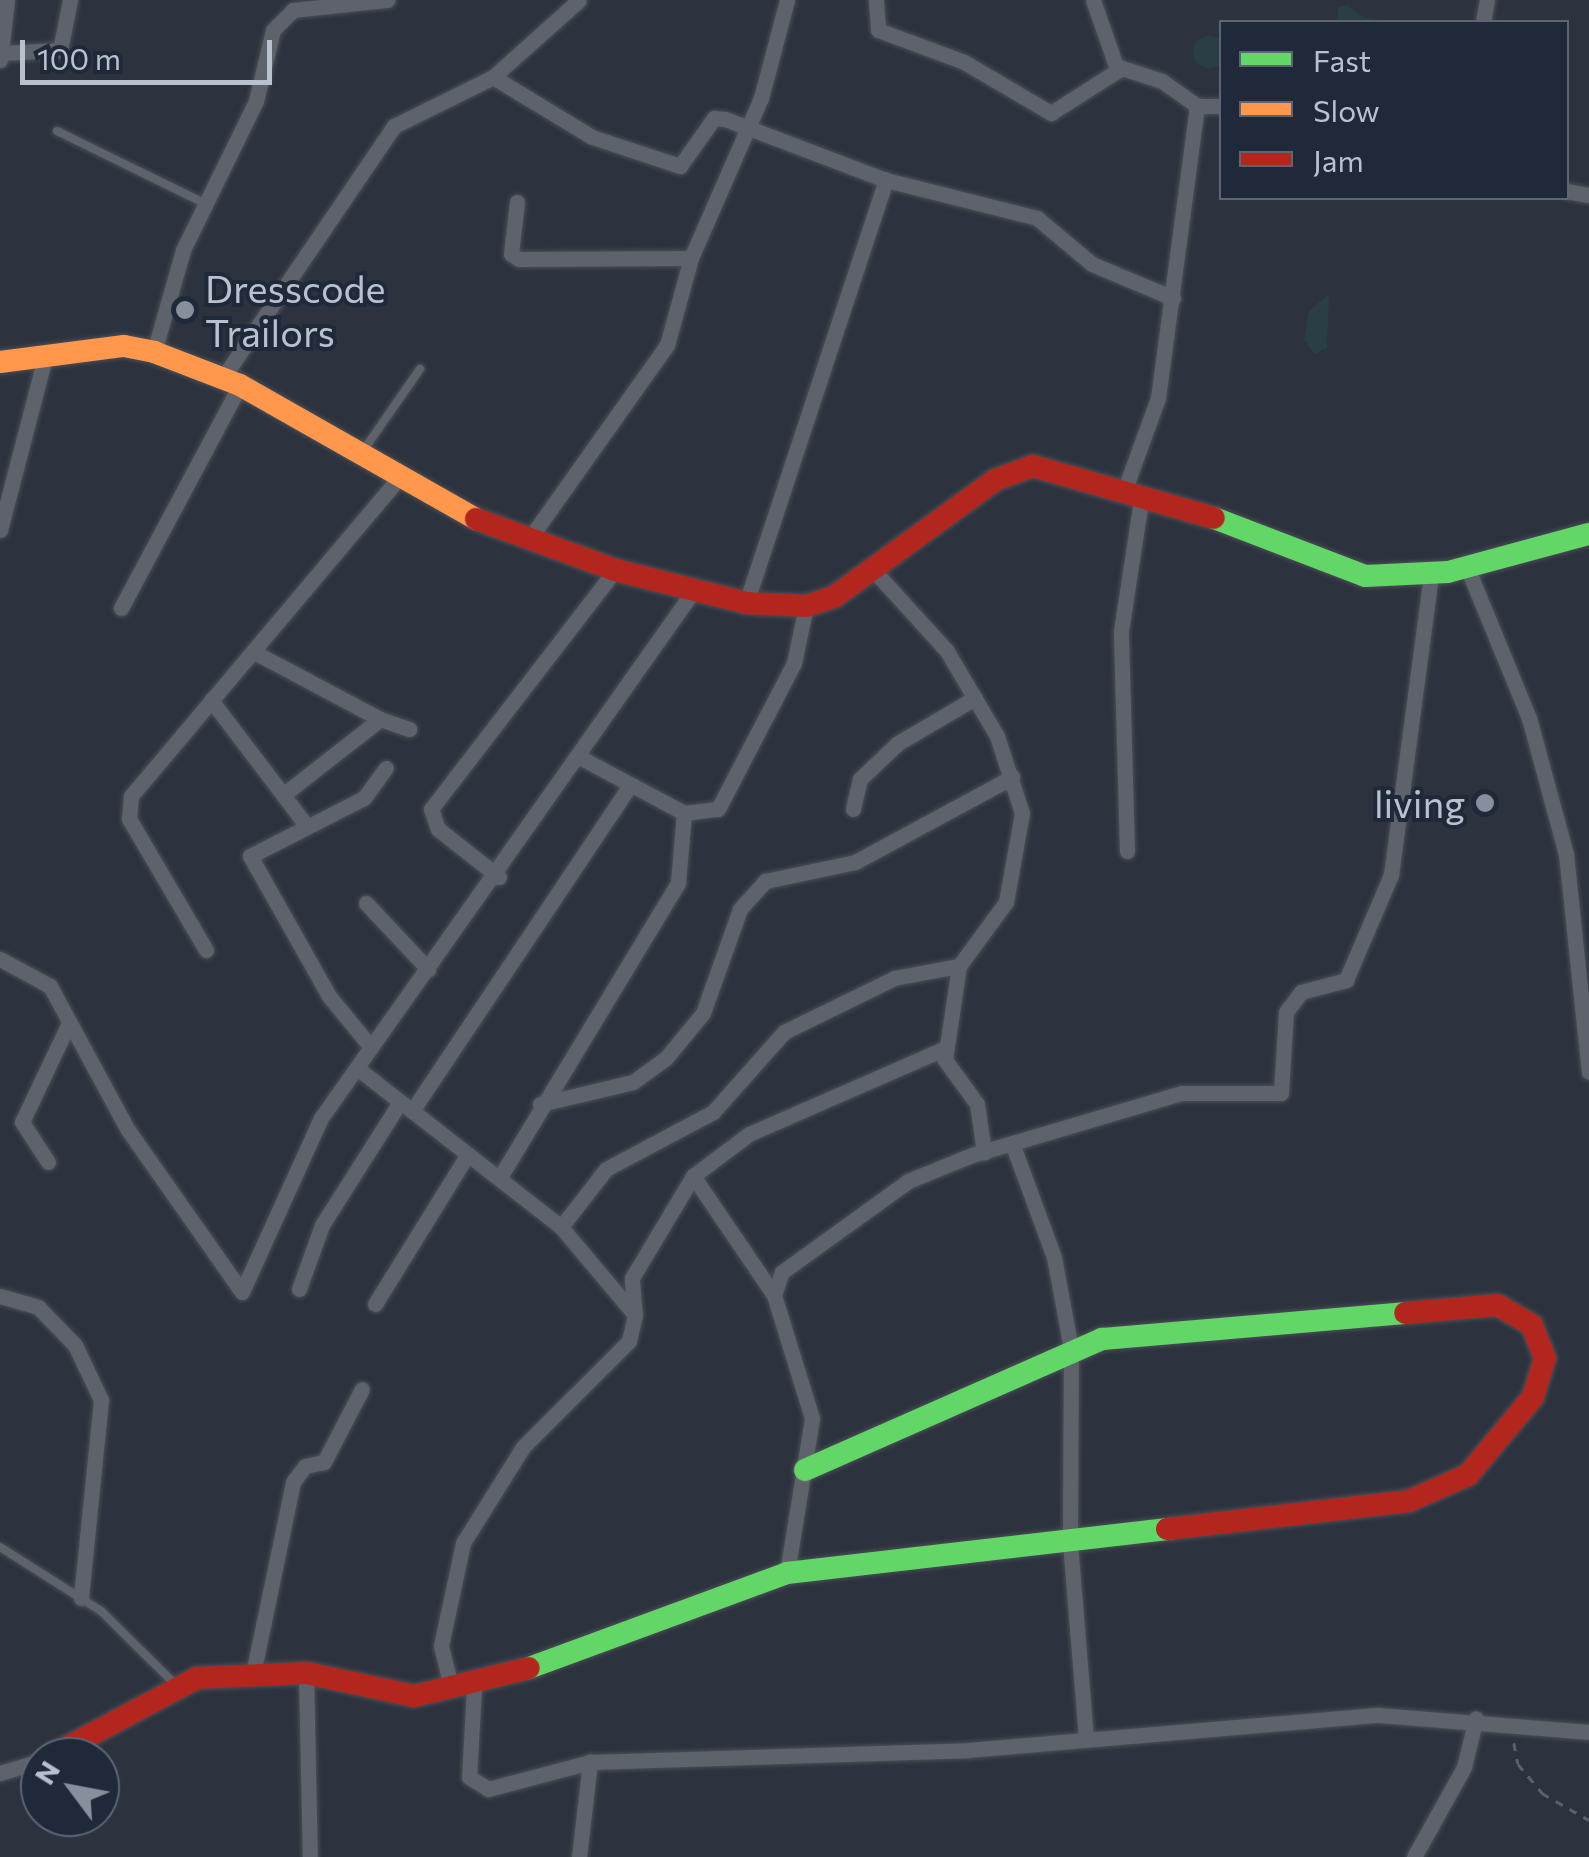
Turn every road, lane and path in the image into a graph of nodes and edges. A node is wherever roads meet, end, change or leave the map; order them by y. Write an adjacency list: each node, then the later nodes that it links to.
1 (6, 0): 9 (street)
2 (70, 0): 9 (street)
3 (387, 0): 8 (street)
4 (579, 0): 11 (street)
5 (787, 0): 14 (street)
6 (876, 0): 10 (street)
7 (1093, 0): 10 (street)
8 (292, 5): 18 (street)
9 (1, 57)
10 (1120, 69): 12 (street)
11 (493, 78): 14 (street); 25 (street)
12 (1197, 106): 13 (street); 20 (street)
13 (1219, 106)
14 (744, 124): 16 (street); 19 (street)
15 (58, 130): 18 (lane)
16 (886, 180): 20 (street); 37 (street)
17 (517, 202): 19 (street)
18 (204, 203): 21 (street)
19 (691, 258): 31 (street)
20 (1173, 298): 28 (street)
21 (154, 352): 22 (street); 25 (street)
22 (46, 354): 23 (street); 29 (street)
23 (0, 362)
24 (420, 370): 26 (lane)
25 (231, 382): 26 (street); 39 (street)
26 (357, 458): 27 (street)
27 (395, 482): 31 (street); 40 (street)
28 (1132, 497): 34 (street); 35 (street); 53 (street)
29 (0, 530)
30 (1589, 534): 32 (street)
31 (530, 538): 33 (street)
32 (1467, 567): 35 (street); 64 (street)
33 (616, 570): 36 (street); 54 (street)
34 (876, 574): 38 (street); 41 (street)
35 (1430, 576): 67 (street)
36 (694, 590): 37 (street); 45 (street)
37 (746, 603): 38 (street)
38 (806, 606): 51 (street)
39 (121, 608)
40 (254, 652): 42 (street); 43 (street)
41 (975, 698): 47 (street); 50 (street)
42 (212, 700): 49 (street); 56 (street)
43 (380, 719): 44 (street); 49 (street)
44 (409, 729)
45 (583, 759): 48 (street); 54 (street)
46 (386, 768): 52 (street)
47 (1012, 777): 58 (street); 65 (street)
48 (628, 788): 51 (street); 66 (street)
49 (288, 791): 52 (street)
50 (852, 809)
51 (684, 814): 65 (street)
52 (306, 825): 61 (street)
53 (1127, 851)
54 (499, 877): 59 (street)
55 (366, 903): 59 (street)
56 (206, 950)
57 (0, 959): 60 (street)
58 (959, 966): 62 (street); 73 (street)
59 (428, 969): 61 (street)
60 (69, 1023): 63 (street); 70 (street)
61 (370, 1046): 63 (street)
62 (944, 1049): 68 (street); 72 (street)
63 (357, 1068): 66 (street)
64 (1589, 1072)
65 (540, 1104): 71 (street)
66 (406, 1107): 69 (street); 74 (street)
67 (1012, 1143): 68 (street); 79 (street)
68 (984, 1152): 75 (street)
69 (468, 1154): 71 (street); 77 (street)
70 (48, 1162)
71 (500, 1176): 73 (street)
72 (693, 1176): 75 (street); 78 (street)
73 (561, 1227): 78 (street)
74 (299, 1289)
75 (774, 1295): 81 (street)
76 (0, 1296): 85 (street)
77 (375, 1304)
78 (634, 1315): 89 (street)
79 (1071, 1349): 81 (street); 82 (street); 82 (street)
80 (362, 1389): 86 (street)
81 (805, 1470): 84 (street)
82 (1070, 1543): 84 (street); 94 (street)
83 (0, 1548): 85 (lane)
84 (788, 1574): 89 (street)
85 (81, 1598): 88 (lane)
86 (254, 1669): 87 (street); 88 (street)
87 (306, 1673): 89 (street); 97 (street)
88 (176, 1685): 93 (street)
89 (463, 1689): 95 (street)
90 (1476, 1718): 91 (street); 94 (street); 99 (street)
91 (1512, 1724): 92 (street); 96 (path)
92 (1589, 1732)
93 (84, 1737)
94 (1086, 1738): 95 (street)
95 (590, 1762): 98 (street)
96 (1589, 1820)
97 (310, 1857)
98 (579, 1857)
99 (1414, 1857)

